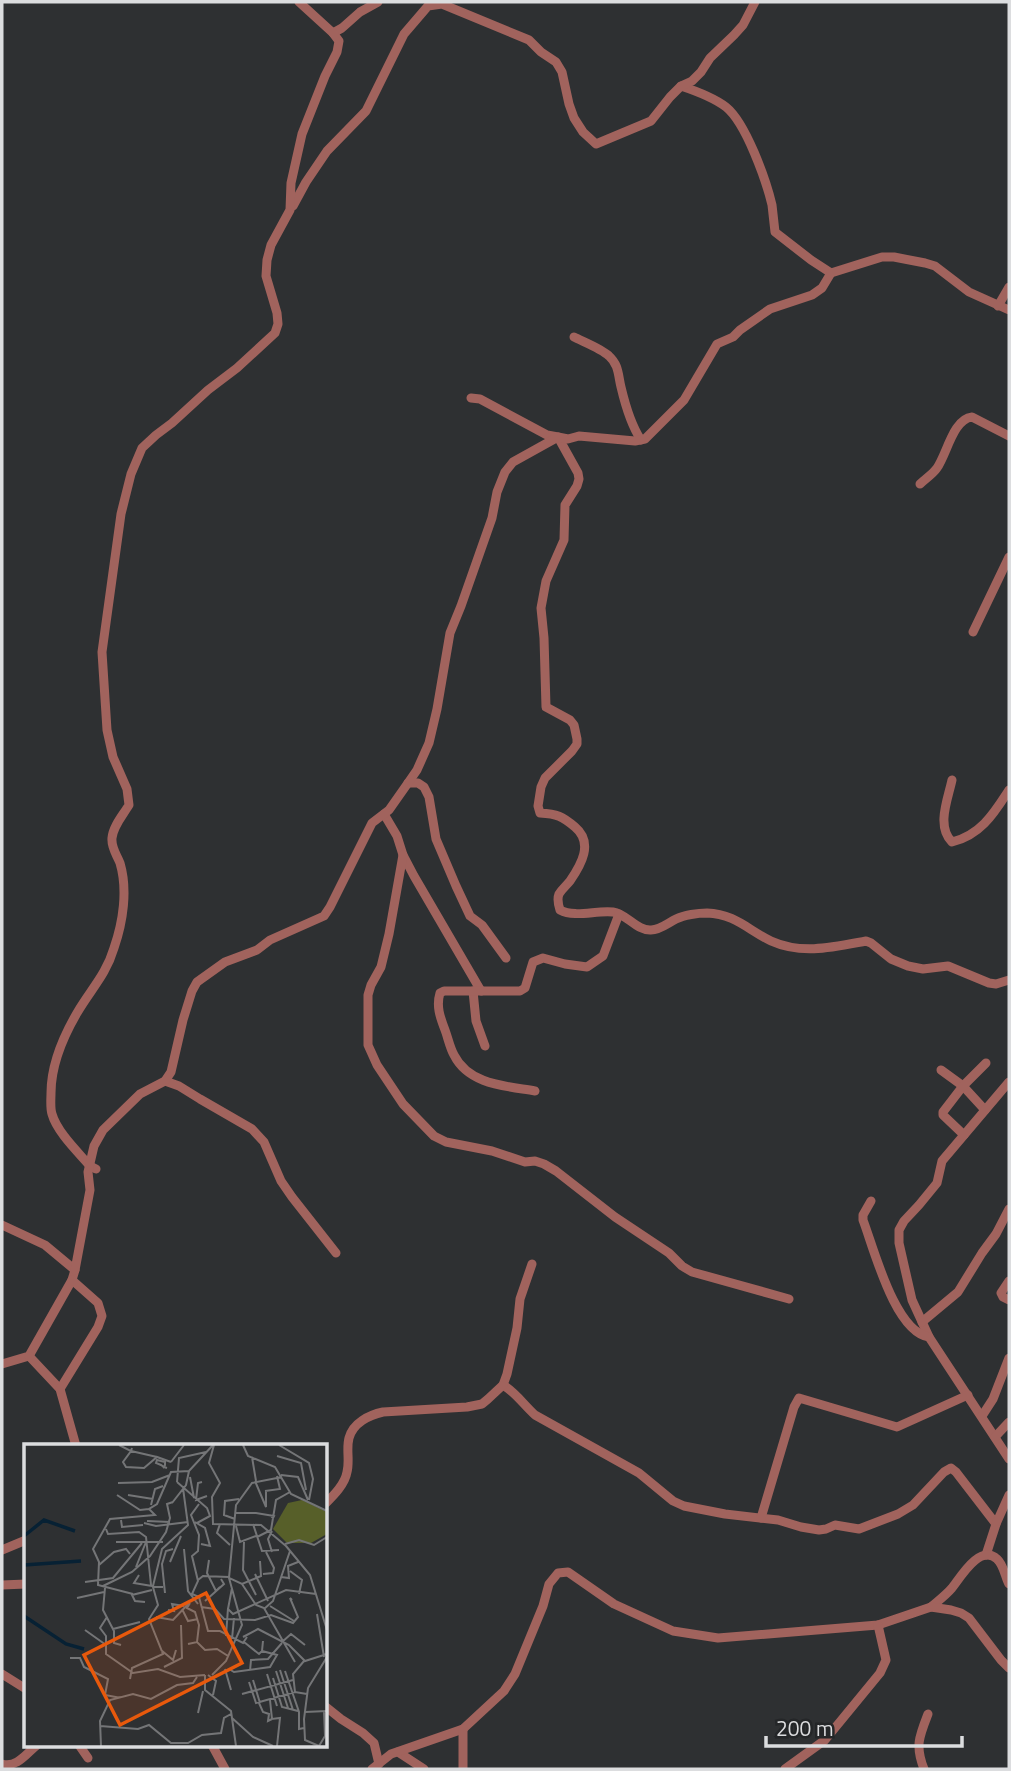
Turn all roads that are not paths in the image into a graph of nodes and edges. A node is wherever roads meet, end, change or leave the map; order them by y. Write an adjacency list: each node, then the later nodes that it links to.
1 (299, 2): 5 (street)
2 (378, 2): 5 (street)
3 (755, 2): 6 (street)
4 (427, 4): 6 (street); 7 (street)
5 (334, 33): 7 (street)
6 (681, 86): 8 (street)
7 (290, 210): 38 (street)
8 (831, 272): 10 (street); 16 (street)
9 (1009, 287): 10 (street)
10 (998, 306): 11 (street)
11 (1009, 310)
12 (575, 337): 16 (street)
13 (471, 398): 15 (street)
14 (1009, 436): 17 (street)
15 (558, 437): 16 (street); 21 (street); 25 (street)
16 (641, 440)
17 (920, 484)
18 (1009, 557): 19 (street)
19 (973, 632)
20 (952, 780): 22 (street)
21 (408, 783): 23 (street); 26 (street)
22 (1009, 790)
23 (384, 814): 24 (street); 32 (street)
24 (403, 855): 28 (street); 46 (street)
25 (619, 914): 27 (street); 28 (street)
26 (506, 958)
27 (1009, 980)
28 (477, 991): 29 (street); 35 (street)
29 (485, 1046)
30 (986, 1063): 34 (street)
31 (941, 1070): 34 (street)
32 (164, 1081): 38 (street); 42 (street)
33 (1009, 1082): 36 (street)
34 (963, 1086): 36 (street); 37 (street)
35 (535, 1091)
36 (985, 1110): 37 (street)
37 (964, 1135): 48 (street)
38 (93, 1168): 44 (street)
39 (872, 1201): 49 (street)
40 (1009, 1209): 48 (street)
41 (2, 1225): 44 (street)
42 (336, 1253)
43 (532, 1264): 53 (street)
44 (74, 1275): 50 (street); 54 (street)
45 (1009, 1281): 47 (street)
46 (789, 1299)
47 (1009, 1300)
48 (922, 1322): 49 (street)
49 (929, 1337): 55 (street)
50 (29, 1356): 52 (street); 54 (street)
51 (1009, 1358): 56 (street)
52 (2, 1364)
53 (503, 1385): 62 (street); 63 (street)
54 (60, 1389): 59 (street)
55 (968, 1395): 56 (street); 63 (street)
56 (982, 1416): 58 (street)
57 (1009, 1422): 58 (street)
58 (995, 1437): 60 (street)
59 (75, 1444)
60 (1009, 1459)
61 (1009, 1495): 64 (street)
62 (327, 1502)
63 (761, 1518): 64 (street)
64 (996, 1524): 67 (street)
65 (24, 1541): 66 (street)
66 (2, 1550)
67 (986, 1555): 69 (street); 71 (street)
68 (24, 1584): 70 (street)
69 (1009, 1584)
70 (2, 1586)
71 (931, 1606): 72 (street); 73 (street)
72 (878, 1625): 78 (street); 89 (street)
73 (1009, 1668)
74 (2, 1674): 75 (street)
75 (24, 1688)
76 (327, 1708): 85 (street)
77 (928, 1714): 90 (street)
78 (463, 1729): 82 (street); 88 (street)
79 (36, 1746): 84 (street)
80 (80, 1746): 83 (street)
81 (213, 1746): 86 (street)
82 (398, 1752): 85 (street); 87 (street)
83 (88, 1758)
84 (2, 1764)
85 (376, 1766)
86 (225, 1769)
87 (424, 1769)
88 (463, 1769)
89 (785, 1769)
90 (924, 1769)

